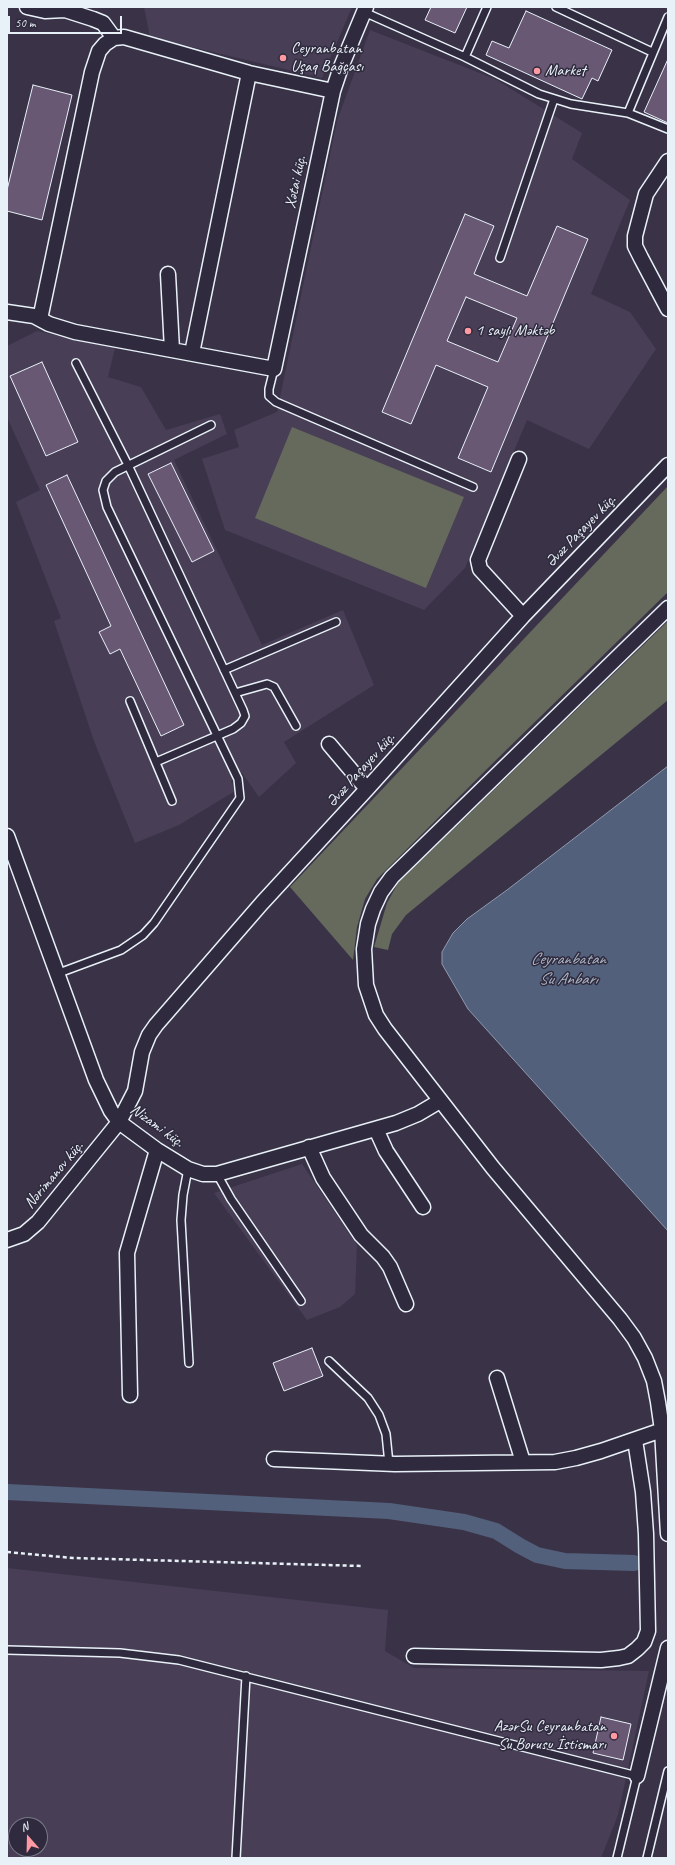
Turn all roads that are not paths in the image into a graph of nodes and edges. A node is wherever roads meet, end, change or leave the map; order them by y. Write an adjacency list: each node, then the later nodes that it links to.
1 (27, 7): 6 (street)
2 (487, 7): 8 (lane)
3 (556, 7): 7 (lane)
4 (366, 10): 8 (lane); 10 (street, Xətai küç.)
5 (668, 17): 7 (lane)
6 (114, 38): 9 (street); 19 (street)
7 (652, 52): 12 (lane)
8 (465, 57): 11 (lane)
9 (249, 72): 10 (street); 21 (street)
10 (333, 91): 23 (street, Xətai küç.)
11 (554, 99): 12 (lane); 15 (lane)
12 (628, 113): 13 (lane)
13 (668, 130)
14 (668, 161): 17 (street)
15 (500, 258)
16 (168, 274): 20 (street)
17 (668, 309)
18 (7, 312): 19 (street)
19 (40, 319): 20 (street)
20 (172, 350): 21 (street)
21 (192, 353): 23 (street)
22 (76, 362): 26 (lane)
23 (274, 369): 28 (lane)
24 (212, 425): 26 (lane)
25 (519, 459): 30 (street)
26 (128, 465): 32 (lane); 36 (lane)
27 (668, 465): 30 (street, Əvəz Paşayev küç.)
28 (473, 487)
29 (668, 608): 43 (street)
30 (523, 616): 39 (street, Əvəz Paşayev küç.)
31 (336, 622): 32 (lane)
32 (224, 670): 33 (lane)
33 (235, 693): 35 (lane); 36 (lane)
34 (130, 701): 38 (lane)
35 (296, 726)
36 (217, 737): 38 (lane); 42 (lane)
37 (329, 744): 39 (street)
38 (156, 762): 40 (lane)
39 (367, 789): 44 (street, Əvəz Paşayev küç.)
40 (172, 801)
41 (7, 836): 42 (street, Nizami küç.)
42 (58, 973): 44 (street, Nizami küç.)
43 (440, 1101): 45 (street, Nizami küç.); 58 (street)
44 (120, 1122): 47 (street, Nizami küç.); 51 (street, Nərimanov küç.)
45 (376, 1129): 46 (street, Nizami küç.); 50 (street)
46 (309, 1147): 49 (street, Nizami küç.); 53 (street)
47 (157, 1150): 48 (street, Nizami küç.); 57 (street)
48 (188, 1170): 49 (street, Nizami küç.); 55 (lane)
49 (218, 1174): 52 (lane)
50 (423, 1207)
51 (8, 1243)
52 (301, 1301)
53 (406, 1304)
54 (329, 1361): 62 (lane)
55 (189, 1363)
56 (497, 1378): 61 (street)
57 (130, 1395)
58 (662, 1430): 59 (street); 63 (street)
59 (635, 1440): 61 (street); 66 (street)
60 (274, 1459): 62 (street)
61 (523, 1462): 62 (street)
62 (389, 1464)
63 (668, 1534)
64 (668, 1648): 69 (street)
65 (7, 1650): 67 (lane)
66 (414, 1656)
67 (246, 1676): 69 (lane); 70 (lane)
68 (668, 1771): 72 (lane)
69 (637, 1776): 71 (lane)
70 (236, 1858)
71 (617, 1858)
72 (648, 1858)

